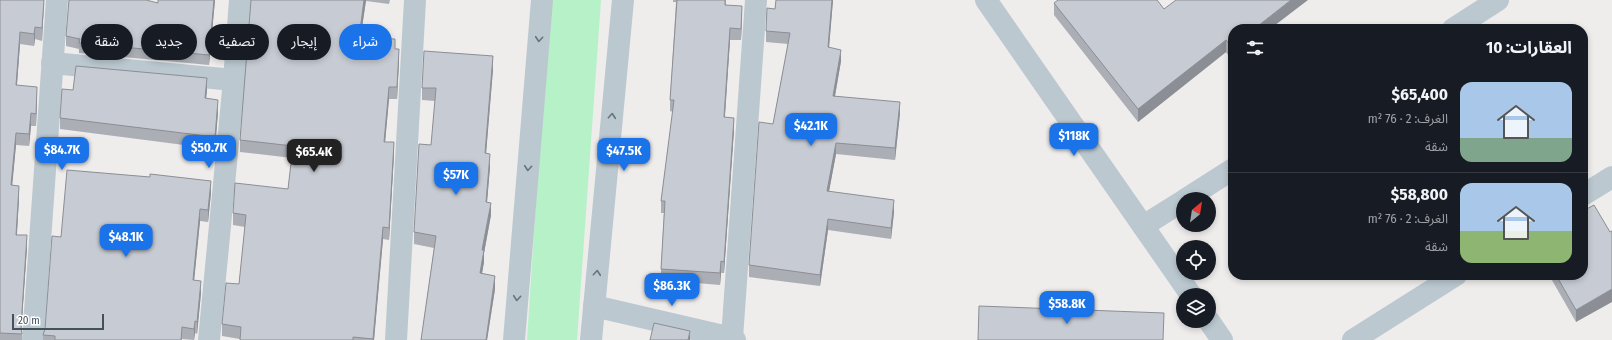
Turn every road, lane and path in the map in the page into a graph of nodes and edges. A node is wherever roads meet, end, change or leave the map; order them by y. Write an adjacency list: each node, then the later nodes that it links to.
1 (57, 0): 10 (street)
2 (240, 0): 11 (street)
3 (415, 0): 25 (street)
4 (542, 0): 26 (street, one-way to 26)
5 (623, 0): 20 (street, one-way to 5)
6 (756, 0): 22 (street)
7 (986, 0): 17 (street)
8 (1498, 0): 9 (street)
9 (1461, 24)
10 (52, 62): 11 (street); 23 (street)
11 (234, 80): 24 (street)
12 (1228, 172): 14 (street)
13 (1612, 177): 15 (street)
14 (1197, 192)
15 (1588, 192)
16 (1176, 205): 17 (street)
17 (1143, 226): 19 (street)
18 (1448, 280): 29 (street)
19 (1186, 288)
20 (594, 306): 22 (street); 27 (street)
21 (1214, 328): 28 (street)
22 (734, 339)
23 (33, 340)
24 (209, 340)
25 (396, 340)
26 (514, 340)
27 (591, 340)
28 (1222, 340)
29 (1353, 340)

